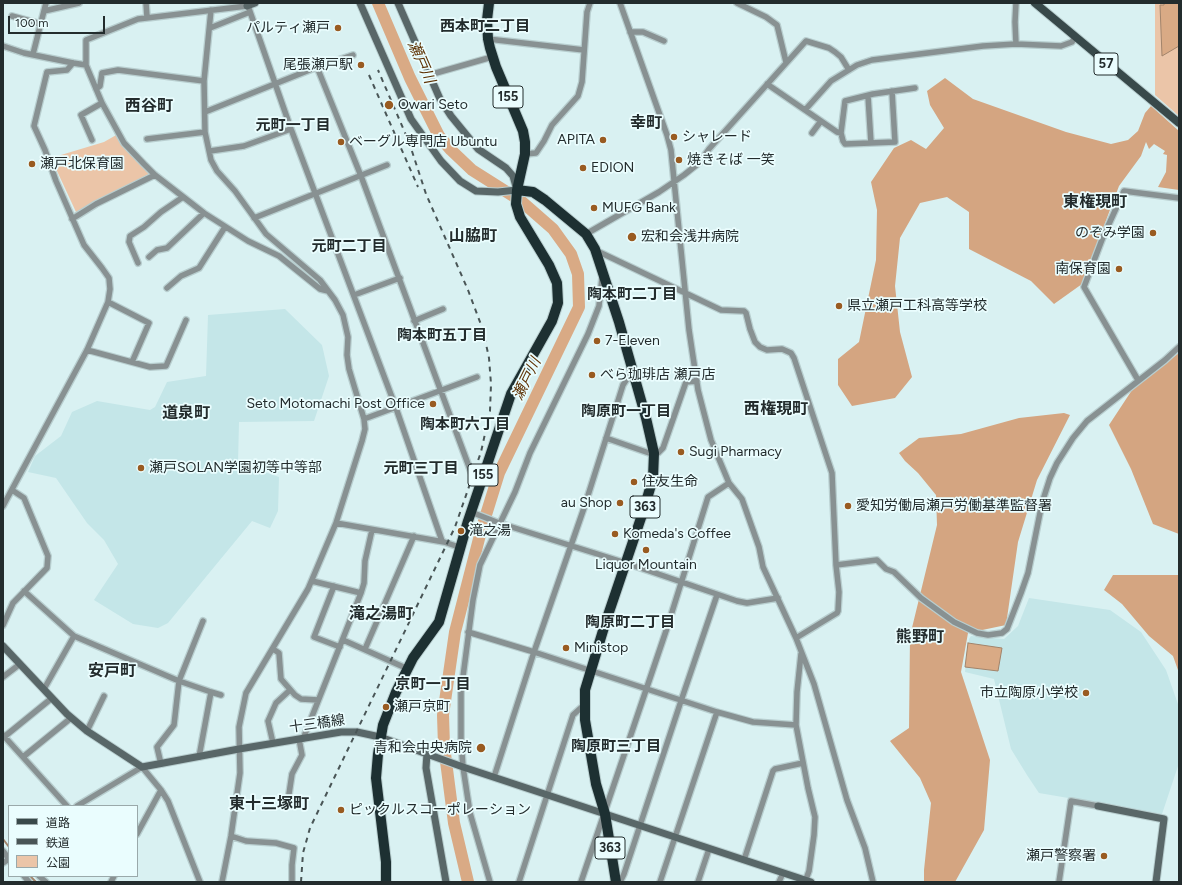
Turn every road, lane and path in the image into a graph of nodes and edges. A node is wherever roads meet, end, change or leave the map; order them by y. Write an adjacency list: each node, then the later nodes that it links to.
1 (46, 3): 15 (street)
2 (79, 3): 15 (street)
3 (146, 3): 17 (street)
4 (255, 3): 13 (street)
5 (360, 3): 61 (street)
6 (398, 3): 35 (street)
7 (489, 3): 22 (highway, 155)
8 (590, 3): 26 (street)
9 (620, 3): 20 (street)
10 (737, 3): 30 (street)
11 (1016, 3): 24 (street)
12 (1035, 3): 21 (main road, 57)
13 (248, 7): 14 (street); 19 (street); 37 (street)
14 (211, 10): 17 (street); 19 (street)
15 (44, 11): 18 (street)
16 (12, 16): 18 (street)
17 (147, 17): 32 (street)
18 (41, 24): 27 (street)
19 (210, 28): 36 (street)
20 (630, 32): 23 (street); 60 (street)
21 (1075, 37): 24 (street); 47 (main road, 57)
22 (488, 39): 26 (street); 29 (highway, 155)
23 (664, 41)
24 (1016, 44): 34 (street)
25 (3, 46): 27 (street)
26 (584, 50): 56 (street)
27 (33, 54): 31 (street)
28 (353, 55): 33 (street)
29 (492, 57): 35 (street); 56 (highway, 155)
30 (786, 62): 34 (street); 38 (street)
31 (73, 63): 32 (street); 67 (street)
32 (86, 65): 40 (street)
33 (317, 67): 37 (street); 59 (street)
34 (849, 70): 44 (street)
35 (429, 75): 61 (street)
36 (204, 81): 40 (street); 45 (street)
37 (275, 84): 45 (street); 48 (street)
38 (767, 84): 44 (street); 60 (street)
39 (915, 88): 41 (street)
40 (96, 89): 43 (street)
41 (892, 91): 42 (street); 54 (street)
42 (868, 96): 51 (street); 54 (street)
43 (102, 103): 52 (street); 58 (street)
44 (805, 110): 46 (street)
45 (205, 112): 49 (street)
46 (821, 121): 50 (street); 51 (street)
47 (1179, 123)
48 (291, 129): 55 (street); 62 (street)
49 (205, 132): 53 (street); 55 (street)
50 (812, 133)
51 (841, 133): 54 (street)
52 (92, 140)
53 (147, 140)
54 (871, 143)
55 (210, 151): 66 (street)
56 (525, 154): 61 (highway, 155)
57 (386, 166): 59 (street)
58 (155, 175): 63 (street); 67 (street)
59 (361, 176): 62 (street); 74 (street)
60 (674, 182): 69 (street); 77 (street)
61 (517, 190): 69 (highway, 363); 95 (highway, 155)
62 (315, 194): 66 (street); 78 (street)
63 (184, 196): 65 (street); 72 (street)
64 (1179, 198): 88 (street)
65 (204, 213): 68 (street); 71 (street)
66 (254, 218): 76 (street)
67 (72, 219): 79 (street)
68 (225, 227): 75 (street); 76 (street)
69 (586, 234): 70 (highway, 363)
70 (595, 249): 73 (highway, 363); 77 (street)
71 (149, 257)
72 (138, 263)
73 (603, 272): 86 (highway, 363); 100 (street)
74 (400, 278): 78 (street); 82 (street)
75 (167, 288)
76 (329, 291): 92 (street)
77 (684, 292): 89 (street); 108 (street)
78 (354, 295): 91 (street)
79 (108, 302): 84 (street); 85 (street)
80 (443, 309): 82 (street)
81 (186, 320): 85 (street)
82 (414, 321): 90 (street)
83 (1179, 347): 88 (street)
84 (87, 350): 85 (street); 97 (street)
85 (132, 362)
86 (632, 370): 93 (street); 94 (highway, 363)
87 (477, 377): 90 (street)
88 (1138, 380): 108 (street)
89 (697, 381): 94 (street); 96 (street)
90 (442, 391): 91 (street); 95 (street)
91 (396, 408): 92 (street); 104 (street)
92 (364, 419): 101 (street)
93 (606, 438): 94 (street); 105 (street)
94 (654, 453): 107 (highway, 363)
95 (481, 482): 99 (highway, 155)
96 (729, 482): 110 (street); 115 (street)
97 (12, 490): 98 (street); 112 (street)
98 (3, 506)
99 (474, 513): 100 (street); 106 (highway, 155)
100 (497, 522): 105 (street); 118 (street)
101 (336, 523): 102 (street); 109 (street)
102 (372, 530): 103 (street); 113 (street)
103 (414, 536): 104 (street); 125 (street)
104 (442, 541): 106 (street)
105 (571, 546): 107 (street); 127 (street)
106 (459, 550): 129 (highway, 155)
107 (626, 563): 110 (street); 130 (highway, 363)
108 (836, 565): 120 (street)
109 (312, 580): 111 (street); 124 (street)
110 (682, 582): 114 (street); 134 (street)
111 (334, 586): 113 (street); 123 (street)
112 (24, 591): 117 (street); 119 (street)
113 (361, 593): 121 (street)
114 (717, 595): 115 (street); 141 (street)
115 (778, 598): 120 (street)
116 (202, 621): 132 (street)
117 (3, 625)
118 (468, 632): 127 (street); 157 (street)
119 (74, 636): 132 (street); 133 (street)
120 (796, 638): 126 (street)
121 (343, 640): 123 (street); 125 (street)
122 (3, 646): 128 (street)
123 (340, 647): 140 (street)
124 (273, 649): 135 (street); 151 (street)
125 (365, 649): 129 (street)
126 (801, 651): 145 (street); 188 (street)
127 (534, 652): 130 (street); 159 (street)
128 (20, 664): 131 (street); 133 (street)
129 (408, 669): 148 (highway, 155)
130 (590, 671): 134 (street); 142 (highway, 363)
131 (3, 678)
132 (179, 681): 136 (street); 156 (street)
133 (44, 689): 139 (street)
134 (646, 689): 141 (street); 166 (street)
135 (290, 690): 140 (street); 150 (street)
136 (211, 692): 137 (street); 154 (street)
137 (221, 695)
138 (104, 696): 146 (street)
139 (52, 698): 144 (street); 147 (street)
140 (318, 700): 149 (street)
141 (681, 701): 143 (street); 167 (street)
142 (584, 705): 162 (street); 166 (highway, 363)
143 (717, 712): 145 (street); 170 (street)
144 (71, 718): 146 (street); 153 (street)
145 (796, 725): 155 (street)
146 (87, 731): 158 (street)
147 (4, 736): 153 (street)
148 (380, 737): 149 (street, 十三橋線); 152 (street, 十三橋線); 178 (highway, 155)
149 (301, 739): 150 (street, 十三橋線); 161 (street)
150 (272, 743): 151 (street, 十三橋線)
151 (239, 749): 154 (street, 十三橋線); 169 (street)
152 (430, 754): 157 (street, 十三橋線); 179 (street)
153 (23, 757): 163 (street)
154 (199, 757): 156 (street, 十三橋線)
155 (803, 763): 172 (street); 174 (street)
156 (161, 764): 158 (street, 十三橋線)
157 (460, 766): 159 (street, 十三橋線); 180 (street)
158 (142, 767): 160 (street); 164 (street)
159 (494, 777): 162 (street, 十三橋線)
160 (161, 790): 168 (street); 175 (street)
161 (289, 794)
162 (548, 795): 166 (street, 十三橋線); 181 (street)
163 (66, 805)
164 (79, 805)
165 (1098, 806): 189 (street); 190 (street)
166 (605, 814): 167 (street, 十三橋線); 182 (street); 183 (highway, 363)
167 (640, 825): 170 (street, 十三橋線); 184 (street)
168 (138, 832)
169 (230, 836): 176 (street); 177 (street)
170 (675, 836): 171 (street, 十三橋線); 185 (street)
171 (710, 849): 172 (street, 十三橋線); 186 (street)
172 (744, 860): 173 (street, 十三橋線)
173 (784, 873): 174 (street, 十三橋線); 187 (street)
174 (807, 881)
175 (200, 882)
176 (222, 882)
177 (292, 882)
178 (386, 882)
179 (446, 882)
180 (490, 882)
181 (519, 882)
182 (581, 882)
183 (616, 882)
184 (620, 882)
185 (660, 882)
186 (698, 882)
187 (779, 882)
188 (873, 882)
189 (1059, 882)
190 (1156, 882)

